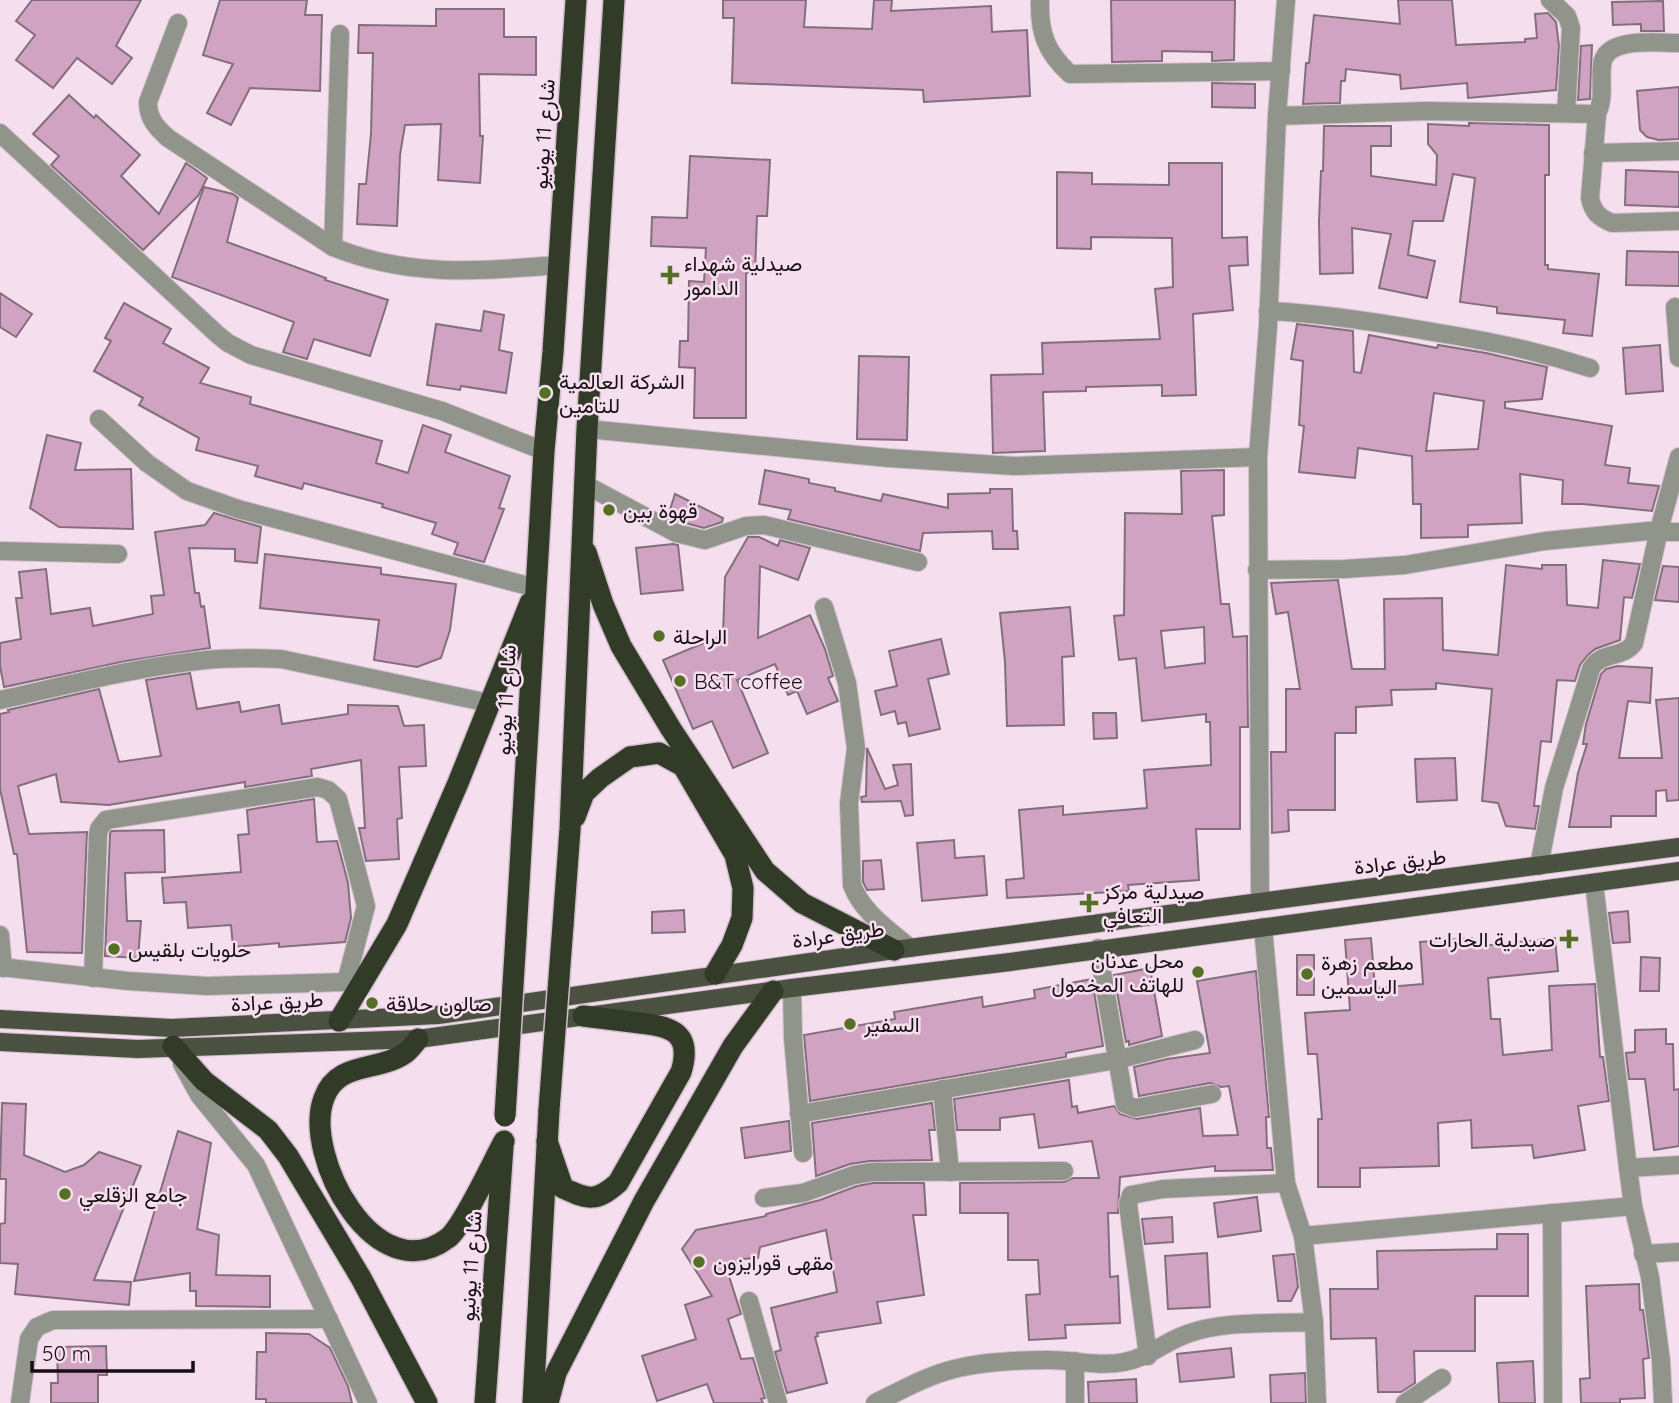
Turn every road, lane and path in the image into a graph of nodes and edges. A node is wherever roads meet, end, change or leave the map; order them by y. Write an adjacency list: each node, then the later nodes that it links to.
1 (576, 0): 18 (highway, شارع 11 يونيو)
2 (614, 0): 24 (highway)
3 (1040, 0): 9 (street)
4 (1286, 0): 9 (street)
5 (1550, 0): 10 (street)
6 (178, 23): 17 (street)
7 (340, 34): 17 (street)
8 (1679, 43): 11 (street)
9 (1281, 71): 12 (street)
10 (1566, 113): 11 (street); 12 (street)
11 (1597, 114): 15 (street)
12 (1277, 117): 20 (street)
13 (0, 133): 25 (street)
14 (1679, 151): 15 (street)
15 (1593, 153): 16 (street)
16 (1679, 221)
17 (333, 247): 18 (street)
18 (559, 265): 25 (highway, شارع 11 يونيو)
19 (1675, 307): 21 (street)
20 (1268, 311): 22 (street); 26 (street)
21 (1679, 358)
22 (1590, 368)
23 (99, 419): 36 (street)
24 (587, 429): 26 (street); 28 (highway)
25 (544, 451): 36 (highway, شارع 11 يونيو)
26 (1258, 457): 35 (street)
27 (1679, 457): 29 (street)
28 (584, 484): 31 (highway); 34 (street)
29 (1659, 530): 30 (street); 35 (street); 42 (street)
30 (1679, 532)
31 (582, 539): 40 (highway); 51 (highway)
32 (0, 551): 33 (street)
33 (118, 554)
34 (918, 562)
35 (1257, 570): 46 (street)
36 (536, 588): 39 (highway); 68 (highway, شارع 11 يونيو, bridge)
37 (824, 607): 51 (street)
38 (0, 700): 39 (street)
39 (489, 702): 55 (highway)
40 (570, 829): 53 (highway); 69 (highway, bridge)
41 (1679, 847): 42 (main road, طريق عرادة)
42 (1539, 866): 44 (main road, طريق عرادة)
43 (1679, 871): 45 (main road, طريق عرادة)
44 (1412, 883): 46 (main road, طريق عرادة); 47 (main road)
45 (1594, 883): 47 (main road, طريق عرادة); 72 (street)
46 (1260, 900): 51 (main road, طريق عرادة)
47 (1415, 906): 48 (main road, طريق عرادة)
48 (1263, 927): 50 (main road, طريق عرادة); 75 (street)
49 (0, 935): 52 (street)
50 (1098, 948): 56 (main road, طريق عرادة); 64 (street)
51 (902, 949): 53 (main road, طريق عرادة)
52 (2, 968): 54 (street)
53 (715, 974): 59 (main road, طريق عرادة)
54 (93, 978): 55 (street); 55 (street)
55 (356, 981): 59 (highway)
56 (783, 990): 57 (main road, طريق عرادة); 67 (street); 93 (highway)
57 (583, 1016): 61 (main road, طريق عرادة); 69 (highway)
58 (0, 1019): 60 (main road, طريق عرادة)
59 (339, 1021): 60 (main road, طريق عرادة)
60 (172, 1037): 61 (main road, طريق عرادة); 63 (main road, طريق عرادة); 83 (street); 90 (highway)
61 (418, 1039): 68 (highway)
62 (1195, 1040): 64 (street)
63 (0, 1042)
64 (1116, 1060): 65 (street); 66 (street)
65 (942, 1089): 67 (street); 74 (street)
66 (1212, 1094)
67 (799, 1114): 70 (street)
68 (504, 1142): 91 (highway, شارع 11 يونيو)
69 (547, 1142): 92 (highway)
70 (803, 1153)
71 (1679, 1165): 72 (street)
72 (1628, 1168): 77 (street)
73 (1063, 1171): 74 (street)
74 (950, 1172): 76 (street)
75 (1286, 1183): 79 (street); 85 (street)
76 (764, 1198)
77 (1633, 1206): 78 (street); 81 (street)
78 (1552, 1213): 79 (street); 99 (street)
79 (1303, 1236): 84 (street)
80 (1679, 1252): 81 (street)
81 (1643, 1254): 100 (street)
82 (749, 1301): 94 (street)
83 (329, 1319): 88 (street); 89 (street)
84 (1314, 1322): 85 (street); 97 (street)
85 (1148, 1356): 86 (street)
86 (1075, 1362): 95 (street); 96 (street)
87 (1442, 1378): 98 (street)
88 (20, 1403)
89 (368, 1403)
90 (427, 1403)
91 (485, 1403)
92 (533, 1403)
93 (548, 1403)
94 (778, 1403)
95 (875, 1403)
96 (1075, 1403)
97 (1317, 1403)
98 (1405, 1403)
99 (1553, 1403)
100 (1663, 1403)

